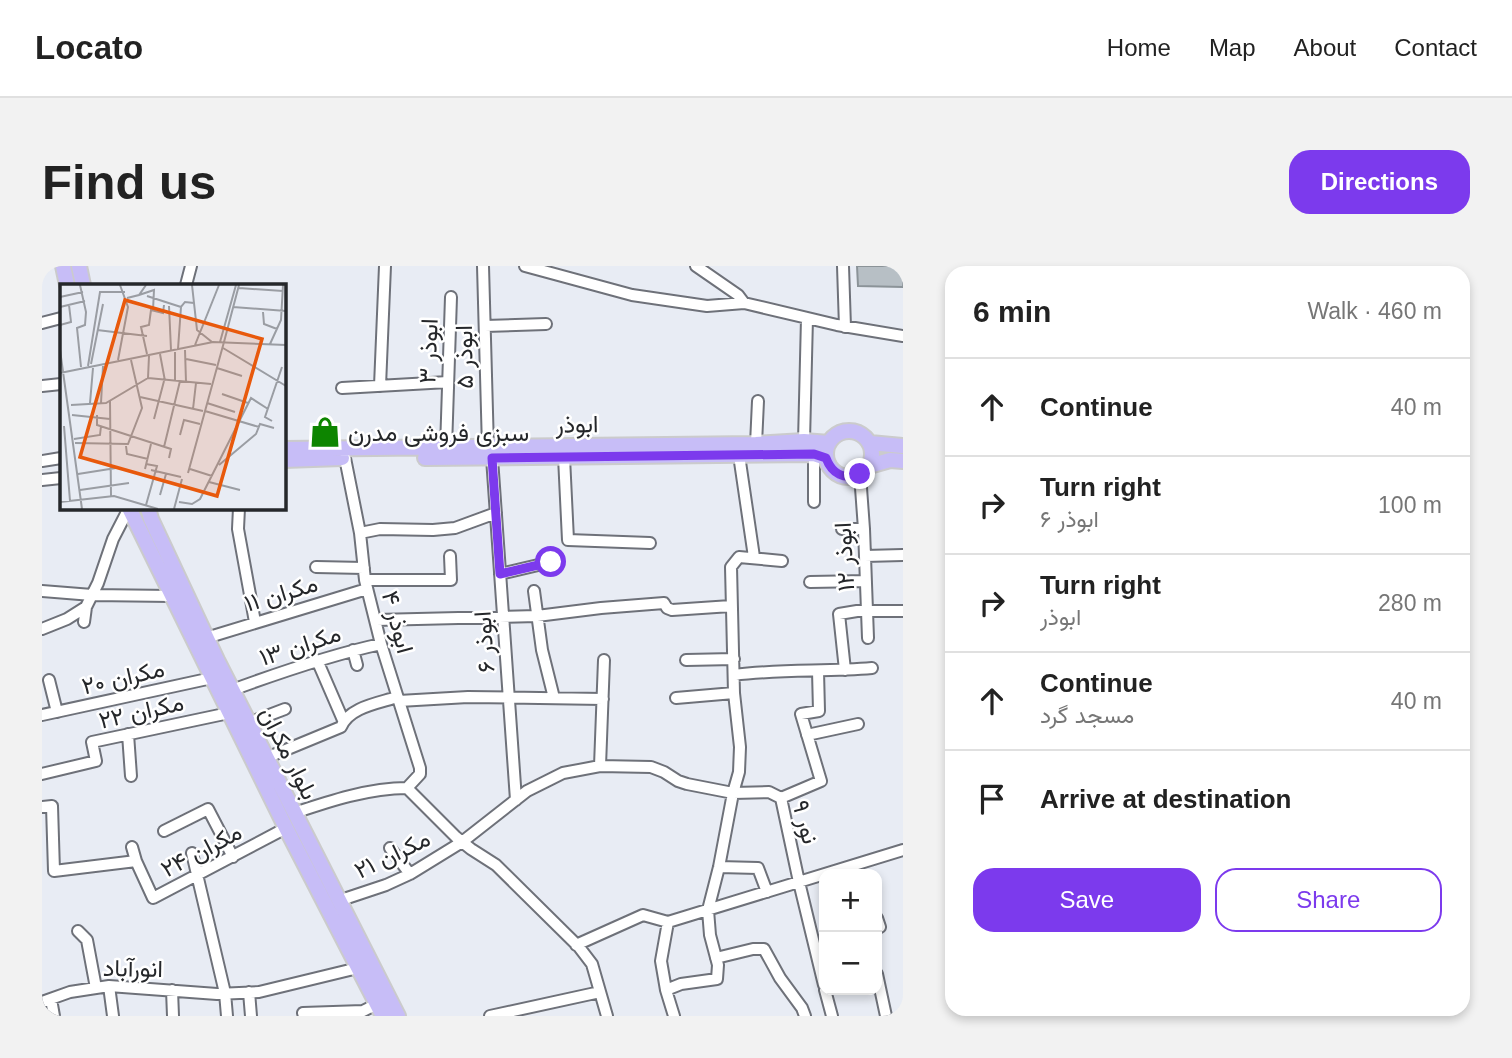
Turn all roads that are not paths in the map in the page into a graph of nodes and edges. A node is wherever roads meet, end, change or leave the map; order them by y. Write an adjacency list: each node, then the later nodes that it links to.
1 (63, 266): 9 (main road)
2 (79, 266): 10 (main road)
3 (191, 266): 11 (street)
4 (385, 266): 24 (street)
5 (483, 266): 18 (street, ابوذر ۵)
6 (525, 266): 13 (street)
7 (696, 266): 13 (street)
8 (843, 266): 19 (street)
9 (67, 284)
10 (83, 284)
11 (186, 284)
12 (451, 297): 21 (street, ابوذر ۳)
13 (744, 303): 15 (street)
14 (60, 318): 16 (street)
15 (807, 318): 19 (street); 27 (street)
16 (42, 323)
17 (546, 324): 18 (street)
18 (485, 326): 33 (street, ابوذر ۵)
19 (845, 327): 20 (street)
20 (903, 336)
21 (448, 382): 24 (street); 31 (street, ابوذر ۳)
22 (60, 384): 23 (street)
23 (42, 386)
24 (380, 386): 25 (street)
25 (342, 388)
26 (758, 401): 29 (street)
27 (804, 441): 29 (main road, ابوذر); 32 (main road, ابوذر)
28 (870, 443): 30 (main road); 32 (main road); 42 (main road)
29 (756, 444): 33 (main road, ابوذر)
30 (903, 446)
31 (446, 448): 33 (main road, ابوذر); 34 (main road, ابوذر)
32 (823, 452): 36 (main road, ابوذر); 42 (main road); 45 (street)
33 (490, 453): 37 (main road, ابوذر); 39 (main road, ابوذر); 50 (street, ابوذر ۶)
34 (285, 455)
35 (285, 455): 39 (main road, ابوذر)
36 (739, 455): 37 (main road, ابوذر); 58 (street)
37 (564, 457): 54 (street)
38 (60, 458): 40 (street)
39 (345, 458): 53 (street, ابوذر ۴)
40 (42, 461)
41 (903, 461): 42 (main road)
42 (865, 470): 52 (street, ابوذر ۱۲)
43 (60, 478): 44 (street)
44 (42, 480)
45 (814, 502)
46 (128, 509): 69 (street)
47 (129, 509): 70 (main road)
48 (148, 509): 81 (main road, بلوار مکران)
49 (239, 509): 79 (street)
50 (496, 513): 53 (street); 63 (street, ابوذر ۶)
51 (842, 529): 52 (street)
52 (864, 529): 57 (street, ابوذر ۱۲)
53 (360, 533): 62 (street, ابوذر ۴)
54 (650, 543)
55 (903, 555): 57 (street)
56 (450, 556): 66 (street, مکران ۱۱)
57 (865, 556): 64 (street, ابوذر ۱۲)
58 (754, 557): 59 (street); 71 (street)
59 (782, 561)
60 (551, 562): 63 (street)
61 (316, 566): 62 (street)
62 (364, 568): 66 (street, ابوذر ۴)
63 (500, 574): 76 (street, ابوذر ۶)
64 (866, 581): 65 (street); 73 (street, ابوذر ۱۲)
65 (810, 582)
66 (366, 585): 77 (street, ابوذر ۴); 79 (street, مکران ۱۱)
67 (42, 591): 69 (street)
68 (534, 591): 75 (street)
69 (92, 595): 70 (street); 72 (street)
70 (172, 596): 94 (main road)
71 (731, 606): 75 (street); 85 (street)
72 (86, 607): 78 (street); 80 (street)
73 (868, 611): 74 (street); 82 (street, ابوذر ۱۲); 91 (street)
74 (903, 611)
75 (537, 616): 76 (street); 99 (street)
76 (503, 617): 77 (street); 98 (street, ابوذر ۶)
77 (376, 620): 83 (street, ابوذر ۴)
78 (85, 622)
79 (255, 622): 81 (street, مکران ۱۱)
80 (42, 629)
81 (206, 638): 96 (main road, بلوار مکران)
82 (868, 638)
83 (381, 643): 84 (street, مکران ۱۳); 101 (street, ابوذر ۴)
84 (353, 650): 86 (street, مکران ۱۳); 89 (street)
85 (734, 659): 88 (street); 93 (street)
86 (317, 660): 96 (street, مکران ۱۳); 107 (street)
87 (604, 660): 102 (street)
88 (686, 660)
89 (357, 665)
90 (873, 668): 91 (street)
91 (845, 670): 92 (street)
92 (818, 671): 93 (street); 111 (street)
93 (734, 675): 97 (street)
94 (212, 678): 104 (street, مکران ۲۰); 105 (main road)
95 (49, 680): 104 (street)
96 (232, 690): 108 (main road, بلوار مکران)
97 (734, 693): 100 (street); 117 (street)
98 (509, 698): 99 (street); 101 (street); 119 (street, ابوذر ۶)
99 (554, 698): 102 (street)
100 (676, 698)
101 (398, 699): 107 (street); 116 (street, ابوذر ۴)
102 (603, 699): 113 (street)
103 (285, 709): 108 (street)
104 (57, 712): 106 (street, مکران ۲۰)
105 (229, 713): 110 (street, مکران ۲۲); 122 (main road)
106 (42, 715)
107 (343, 720): 112 (street)
108 (248, 723): 112 (main road, بلوار مکران)
109 (858, 724): 111 (street)
110 (128, 734): 114 (street, مکران ۲۲); 115 (street)
111 (807, 735): 118 (street)
112 (266, 758): 121 (main road, بلوار مکران)
113 (600, 766): 117 (street, نور ۹); 119 (street, مکران ۲۱)
114 (42, 774)
115 (131, 776)
116 (407, 788): 121 (street); 124 (street)
117 (733, 793): 118 (street, نور ۹); 133 (street)
118 (781, 798): 137 (street, نور ۹)
119 (516, 800): 124 (street, مکران ۲۱)
120 (47, 806): 130 (street, مکران ۲۴)
121 (293, 813): 141 (main road, بلوار مکران)
122 (286, 828): 129 (street, مکران ۲۴); 148 (main road)
123 (164, 831): 129 (street)
124 (462, 842): 136 (street, مکران ۲۱); 145 (street)
125 (132, 847): 132 (street)
126 (390, 848): 136 (street)
127 (903, 850): 131 (street)
128 (192, 853): 135 (street)
129 (233, 857): 135 (street, مکران ۲۴)
130 (48, 860): 132 (street, مکران ۲۴)
131 (866, 861): 134 (street); 137 (street)
132 (136, 862): 138 (street, مکران ۲۴)
133 (719, 867): 139 (street); 142 (street)
134 (869, 869)
135 (198, 874): 138 (street, مکران ۲۴); 155 (street)
136 (410, 874): 141 (street, مکران ۲۱)
137 (799, 882): 139 (street); 147 (street, نور ۹)
138 (176, 886): 140 (street)
139 (767, 892): 142 (street)
140 (180, 898)
141 (338, 901): 166 (main road, بلوار مکران)
142 (708, 910): 143 (street); 146 (street)
143 (668, 922): 145 (street); 152 (street)
144 (78, 931): 150 (street)
145 (576, 944): 154 (street)
146 (716, 958): 152 (street); 170 (street)
147 (819, 963)
148 (358, 968): 153 (street, انورآباد); 159 (main road)
149 (110, 986): 150 (street, انورآباد); 151 (street, انورآباد); 161 (street)
150 (96, 988): 158 (street, انورآباد)
151 (172, 990): 155 (street, انورآباد); 162 (street)
152 (667, 990): 169 (street)
153 (249, 992): 155 (street, انورآباد); 164 (street)
154 (600, 992): 167 (street); 168 (street)
155 (225, 993): 163 (street)
156 (827, 995): 171 (street, نور ۹)
157 (882, 995): 172 (street)
158 (47, 1000): 160 (street)
159 (380, 1010): 165 (street)
160 (54, 1016)
161 (113, 1016)
162 (173, 1016)
163 (226, 1016)
164 (251, 1016)
165 (304, 1016)
166 (398, 1016)
167 (490, 1016)
168 (607, 1016)
169 (674, 1016)
170 (805, 1016)
171 (832, 1016)
172 (886, 1016)

